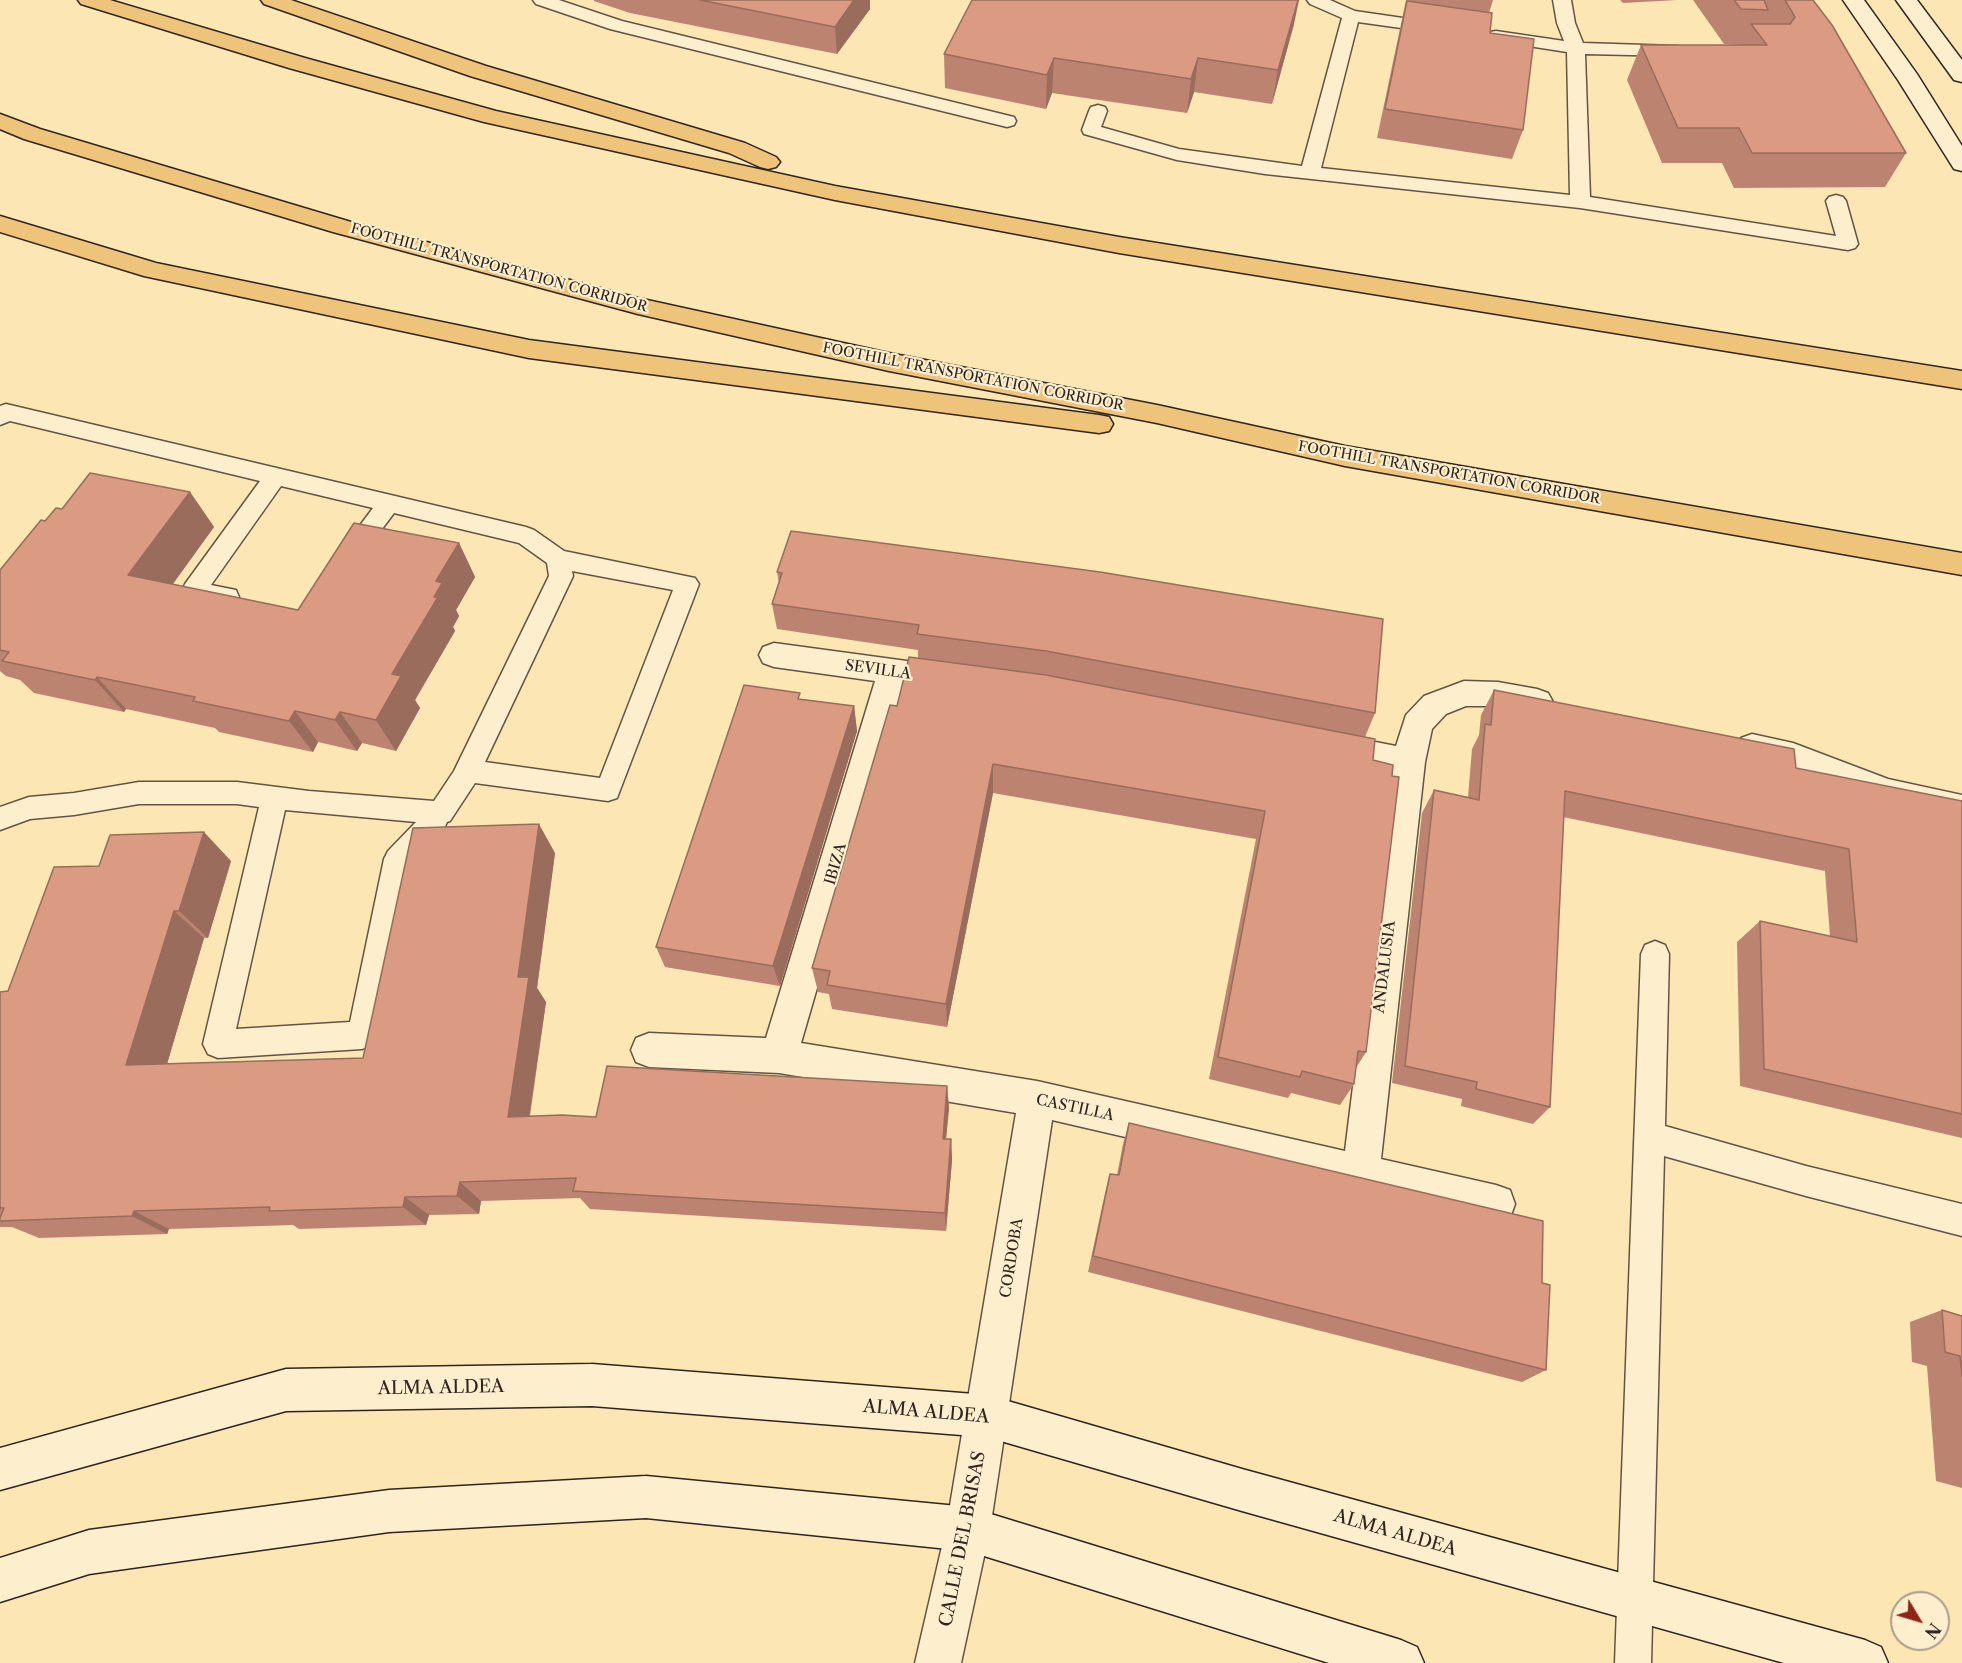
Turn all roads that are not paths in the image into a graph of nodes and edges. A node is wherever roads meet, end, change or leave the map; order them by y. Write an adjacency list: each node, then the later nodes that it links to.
1 (88, 0): 19 (highway)
2 (271, 0): 19 (highway)
3 (542, 0): 16 (lane)
4 (1316, 0): 8 (lane)
5 (1562, 0): 11 (lane)
6 (1853, 0): 17 (main road)
7 (1906, 0): 13 (main road)
8 (1351, 16): 9 (lane); 18 (lane)
9 (1458, 31)
10 (1482, 34): 11 (lane)
11 (1576, 48): 12 (lane); 21 (lane)
12 (1695, 51)
13 (1962, 75)
14 (1098, 111): 18 (lane)
15 (0, 121): 25 (highway, FOOTHILL TRANSPORTATION CORRIDOR)
16 (1007, 121)
17 (1962, 165)
18 (1310, 173): 21 (lane)
19 (835, 193): 23 (highway)
20 (1836, 201): 21 (lane)
21 (1580, 202)
22 (0, 225): 25 (highway)
23 (1962, 380)
24 (0, 417): 26 (lane)
25 (1345, 456): 29 (highway, FOOTHILL TRANSPORTATION CORRIDOR)
26 (276, 476): 27 (lane); 31 (lane)
27 (389, 503): 28 (lane); 30 (lane)
28 (558, 559): 39 (lane); 39 (lane)
29 (1962, 564)
30 (335, 576)
31 (251, 602)
32 (774, 655): 33 (main road, SEVILLA)
33 (893, 672): 34 (main road, SEVILLA); 46 (main road, IBIZA)
34 (974, 682)
35 (1566, 708): 38 (main road)
36 (1303, 741): 38 (main road)
37 (1725, 742): 41 (main road)
38 (1409, 762): 49 (main road, ANDALUSIA)
39 (468, 771): 42 (lane)
40 (274, 798): 42 (lane); 42 (lane); 43 (lane)
41 (1962, 808)
42 (441, 813)
43 (0, 819)
44 (1655, 954): 48 (lane)
45 (649, 1050): 46 (main road, CASTILLA)
46 (779, 1056): 47 (main road, CASTILLA)
47 (1037, 1100): 49 (main road, CASTILLA); 52 (main road, CORDOBA)
48 (1651, 1137): 51 (lane); 56 (lane)
49 (1362, 1173): 50 (main road, CASTILLA)
50 (1496, 1204)
51 (1962, 1220)
52 (987, 1416): 53 (main road, ALMA ALDEA); 54 (main road, CALLE DEL BRISAS); 56 (main road, ALMA ALDEA)
53 (0, 1469)
54 (968, 1529): 55 (main road); 57 (main road, CALLE DEL BRISAS); 58 (main road)
55 (0, 1580)
56 (1635, 1600): 59 (lane); 60 (main road, ALMA ALDEA)
57 (938, 1663)
58 (1401, 1663)
59 (1633, 1663)
60 (1865, 1663)

